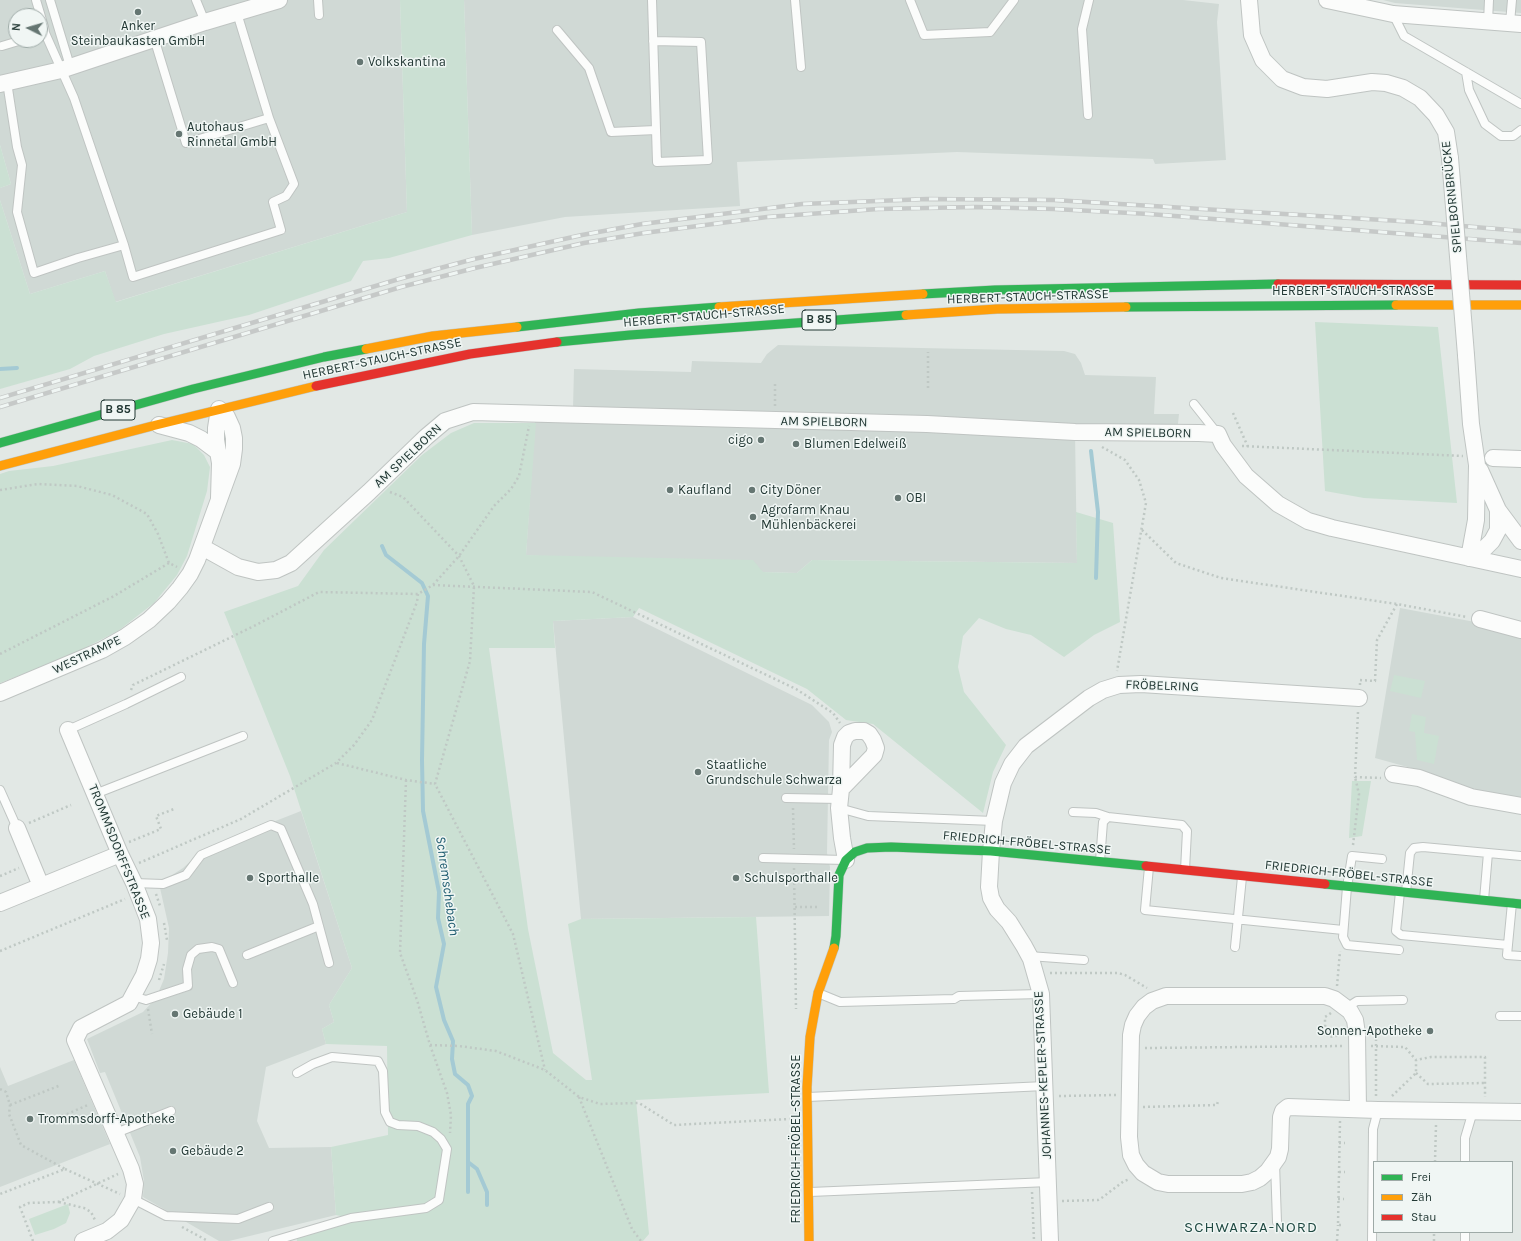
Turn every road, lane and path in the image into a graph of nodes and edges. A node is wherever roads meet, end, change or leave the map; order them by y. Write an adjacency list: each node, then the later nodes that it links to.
1 (50, 0): 27 (lane)
2 (196, 0): 17 (lane)
3 (279, 0): 14 (street)
4 (318, 0): 15 (lane)
5 (652, 0): 22 (lane)
6 (795, 0): 26 (lane)
7 (910, 0): 8 (lane)
8 (1014, 0)
9 (1089, 0): 31 (lane)
10 (1250, 0): 58 (street, SPIELBORNBRÜCKE, bridge)
11 (1327, 0): 16 (street)
12 (1489, 0): 18 (lane)
13 (1512, 0): 19 (lane)
14 (236, 13): 17 (street); 32 (lane)
15 (319, 14)
16 (1392, 14): 18 (street); 28 (lane)
17 (205, 22): 21 (street)
18 (1488, 22): 19 (street)
19 (1515, 24)
20 (557, 30): 33 (lane)
21 (154, 38): 27 (street); 32 (lane)
22 (653, 41): 33 (lane); 33 (lane)
23 (48, 43): 27 (lane)
24 (8, 44): 25 (lane)
25 (2, 46)
26 (801, 66)
27 (65, 68): 29 (street); 35 (lane)
28 (1466, 72): 30 (lane); 34 (lane)
29 (4, 83): 35 (lane)
30 (1521, 104)
31 (1088, 115)
32 (268, 118): 35 (lane)
33 (656, 130)
34 (1521, 130)
35 (124, 245)
36 (1521, 285): 39 (main road, HERBERT-STAUCH-STRASSE / B 85)
37 (1521, 305): 45 (main road, HERBERT-STAUCH-STRASSE / B 85)
38 (928, 352): 42 (path)
39 (236, 378): 41 (main road); 43 (main road, HERBERT-STAUCH-STRASSE / B 85)
40 (775, 382): 49 (path)
41 (230, 387)
42 (928, 388)
43 (193, 389): 44 (main road); 52 (main road, HERBERT-STAUCH-STRASSE / B 85)
44 (203, 395)
45 (218, 403): 50 (main road, HERBERT-STAUCH-STRASSE / B 85); 55 (street, WESTRAMPE); 62 (street, WESTRAMPE)
46 (1194, 404): 51 (lane)
47 (1233, 413): 54 (path)
48 (527, 414): 49 (street, AM SPIELBORN); 61 (street, AM SPIELBORN); 67 (path)
49 (774, 420): 51 (street, AM SPIELBORN)
50 (156, 425): 55 (street); 59 (main road, HERBERT-STAUCH-STRASSE / B 85)
51 (1220, 440): 54 (path); 68 (street)
52 (0, 443)
53 (1100, 446): 64 (path)
54 (1248, 446): 58 (path)
55 (217, 451): 62 (street, WESTRAMPE)
56 (1493, 458): 57 (street)
57 (1521, 459)
58 (1477, 461): 63 (street, SPIELBORNBRÜCKE); 68 (street, SPIELBORNBRÜCKE)
59 (0, 466)
60 (0, 490): 69 (path)
61 (370, 492): 66 (street, AM SPIELBORN); 67 (path)
62 (219, 498): 66 (street, WESTRAMPE)
63 (1498, 510): 65 (street, SPIELBORNBRÜCKE); 68 (street, SPIELBORNBRÜCKE)
64 (1142, 530): 75 (path); 79 (path)
65 (1521, 541)
66 (202, 547): 71 (street, WESTRAMPE)
67 (459, 556): 72 (path); 73 (path)
68 (1469, 558): 70 (street)
69 (169, 563): 71 (path); 77 (path)
70 (1521, 569)
71 (190, 574): 80 (street, WESTRAMPE)
72 (433, 585): 73 (path); 74 (path)
73 (474, 586): 84 (path); 90 (path)
74 (419, 594): 82 (path); 86 (path)
75 (1480, 619): 76 (street)
76 (1521, 630)
77 (0, 654)
78 (181, 677): 82 (lane)
79 (1119, 685): 81 (street, FRÖBELRING); 100 (street, FRÖBELRING)
80 (0, 693)
81 (1359, 698)
82 (126, 704): 83 (lane)
83 (68, 730): 92 (street, TROMMSDORFFSTRASSE)
84 (847, 735): 94 (street); 94 (street)
85 (243, 736): 92 (lane)
86 (336, 763): 89 (path); 114 (path)
87 (1393, 774): 96 (street)
88 (1355, 777): 105 (path)
89 (406, 780): 90 (path); 154 (path)
90 (435, 784): 158 (path)
91 (0, 790): 101 (lane)
92 (95, 794): 102 (street, TROMMSDORFFSTRASSE)
93 (790, 798): 94 (lane); 108 (path)
94 (840, 799): 100 (lane); 110 (street)
95 (71, 805): 101 (path)
96 (1521, 806)
97 (174, 809): 102 (path)
98 (1073, 812): 99 (lane)
99 (1108, 817): 112 (lane); 115 (lane)
100 (994, 821): 103 (street, FRÖBELRING)
101 (17, 828): 111 (street)
102 (119, 850): 114 (street, TROMMSDORFFSTRASSE); 118 (street)
103 (991, 851): 110 (main road, FRIEDRICH-FRÖBEL-STRASSE); 112 (main road, FRIEDRICH-FRÖBEL-STRASSE); 135 (street, JOHANNES-KEPLER-STRASSE)
104 (1488, 853): 106 (lane); 121 (lane); 122 (lane)
105 (1352, 856): 109 (lane); 119 (lane)
106 (1521, 856)
107 (763, 858): 108 (lane)
108 (794, 859): 110 (lane); 125 (path)
109 (1382, 859)
110 (846, 860): 126 (main road, FRIEDRICH-FRÖBEL-STRASSE)
111 (32, 862): 116 (path); 118 (street)
112 (1100, 862): 113 (main road, FRIEDRICH-FRÖBEL-STRASSE)
113 (1149, 867): 115 (main road, FRIEDRICH-FRÖBEL-STRASSE); 127 (lane)
114 (127, 868): 120 (street, TROMMSDORFFSTRASSE)
115 (1185, 871): 117 (main road, FRIEDRICH-FRÖBEL-STRASSE)
116 (0, 876)
117 (1243, 876): 119 (main road, FRIEDRICH-FRÖBEL-STRASSE); 127 (lane)
118 (41, 886): 123 (street)
119 (1347, 887): 121 (main road, FRIEDRICH-FRÖBEL-STRASSE); 129 (lane)
120 (136, 888): 128 (lane); 133 (path); 146 (street, TROMMSDORFFSTRASSE)
121 (1403, 893): 122 (main road, FRIEDRICH-FRÖBEL-STRASSE); 130 (lane)
122 (1484, 900): 124 (main road, FRIEDRICH-FRÖBEL-STRASSE)
123 (0, 903)
124 (1516, 903): 130 (lane)
125 (795, 907): 126 (path); 149 (path)
126 (837, 907): 143 (main road, FRIEDRICH-FRÖBEL-STRASSE)
127 (1238, 919): 129 (lane); 131 (lane)
128 (319, 926): 134 (lane); 139 (lane)
129 (1343, 930): 132 (lane)
130 (1508, 946): 136 (lane)
131 (1235, 947)
132 (1399, 950)
133 (0, 951)
134 (247, 955)
135 (1029, 956): 137 (lane); 140 (street, JOHANNES-KEPLER-STRASSE)
136 (1521, 956)
137 (1084, 960)
138 (1339, 961): 141 (path)
139 (329, 963)
140 (1035, 973): 144 (street, JOHANNES-KEPLER-STRASSE); 145 (path)
141 (1338, 976)
142 (233, 983): 146 (lane)
143 (818, 993): 144 (lane); 166 (main road, FRIEDRICH-FRÖBEL-STRASSE)
144 (1041, 994): 164 (street, JOHANNES-KEPLER-STRASSE)
145 (1161, 997): 148 (street); 156 (street)
146 (139, 998): 152 (path); 167 (street, TROMMSDORFFSTRASSE)
147 (1403, 1000): 148 (lane)
148 (1345, 1007): 153 (street); 153 (path)
149 (796, 1016)
150 (1500, 1016): 151 (lane)
151 (1521, 1016)
152 (152, 1034)
153 (1357, 1038): 155 (path); 155 (path); 156 (path); 171 (street)
154 (430, 1045): 158 (path); 183 (path)
155 (1376, 1046): 157 (path); 172 (path)
156 (1131, 1048): 168 (street)
157 (1416, 1060): 159 (path); 161 (path)
158 (545, 1070): 165 (path)
159 (1416, 1072): 161 (path); 172 (path)
160 (297, 1073): 183 (lane)
161 (1485, 1083): 174 (path)
162 (61, 1086): 170 (path)
163 (0, 1090): 170 (path)
164 (1045, 1091): 166 (lane); 168 (path); 192 (street, JOHANNES-KEPLER-STRASSE)
165 (579, 1097): 176 (path); 212 (path)
166 (807, 1097): 176 (main road, FRIEDRICH-FRÖBEL-STRASSE)
167 (101, 1100): 177 (path); 178 (street, TROMMSDORFFSTRASSE)
168 (1130, 1101): 169 (path); 191 (street)
169 (1218, 1101)
170 (10, 1105): 187 (path)
171 (1358, 1109): 172 (street); 184 (street)
172 (1377, 1110): 174 (street); 217 (lane)
173 (171, 1111): 178 (lane)
174 (1479, 1111): 175 (street); 186 (lane)
175 (1521, 1112)
176 (807, 1118): 195 (main road, FRIEDRICH-FRÖBEL-STRASSE)
177 (53, 1120)
178 (116, 1133): 188 (street, TROMMSDORFFSTRASSE)
179 (1340, 1134): 181 (path)
180 (1436, 1136): 185 (path)
181 (1339, 1143): 182 (path); 189 (path)
182 (1345, 1143)
183 (447, 1149): 211 (lane)
184 (1275, 1161): 191 (street); 204 (lane)
185 (1435, 1161)
186 (1465, 1161)
187 (65, 1169): 194 (path); 196 (path)
188 (131, 1169): 194 (path); 197 (street, TROMMSDORFFSTRASSE)
189 (1339, 1172): 190 (path); 198 (path)
190 (1345, 1172)
191 (1143, 1173): 201 (path)
192 (1049, 1182): 193 (lane); 201 (street, JOHANNES-KEPLER-STRASSE)
193 (1032, 1183): 195 (lane); 214 (path)
194 (95, 1184): 197 (path); 200 (path)
195 (810, 1192): 213 (main road, FRIEDRICH-FRÖBEL-STRASSE)
196 (0, 1194)
197 (133, 1199): 203 (lane); 207 (street, TROMMSDORFFSTRASSE)
198 (1338, 1199): 199 (path); 205 (path)
199 (1344, 1199)
200 (58, 1202): 207 (path); 208 (path)
201 (1049, 1202): 215 (street, JOHANNES-KEPLER-STRASSE)
202 (269, 1207): 203 (lane)
203 (166, 1216): 210 (path)
204 (1277, 1222)
205 (1338, 1225): 206 (path); 216 (path)
206 (1344, 1225)
207 (100, 1234): 209 (street, TROMMSDORFFSTRASSE)
208 (33, 1241)
209 (83, 1241)
210 (208, 1241)
211 (273, 1241)
212 (641, 1241)
213 (809, 1241)
214 (1034, 1241)
215 (1050, 1241)
216 (1337, 1241)
217 (1372, 1241)

